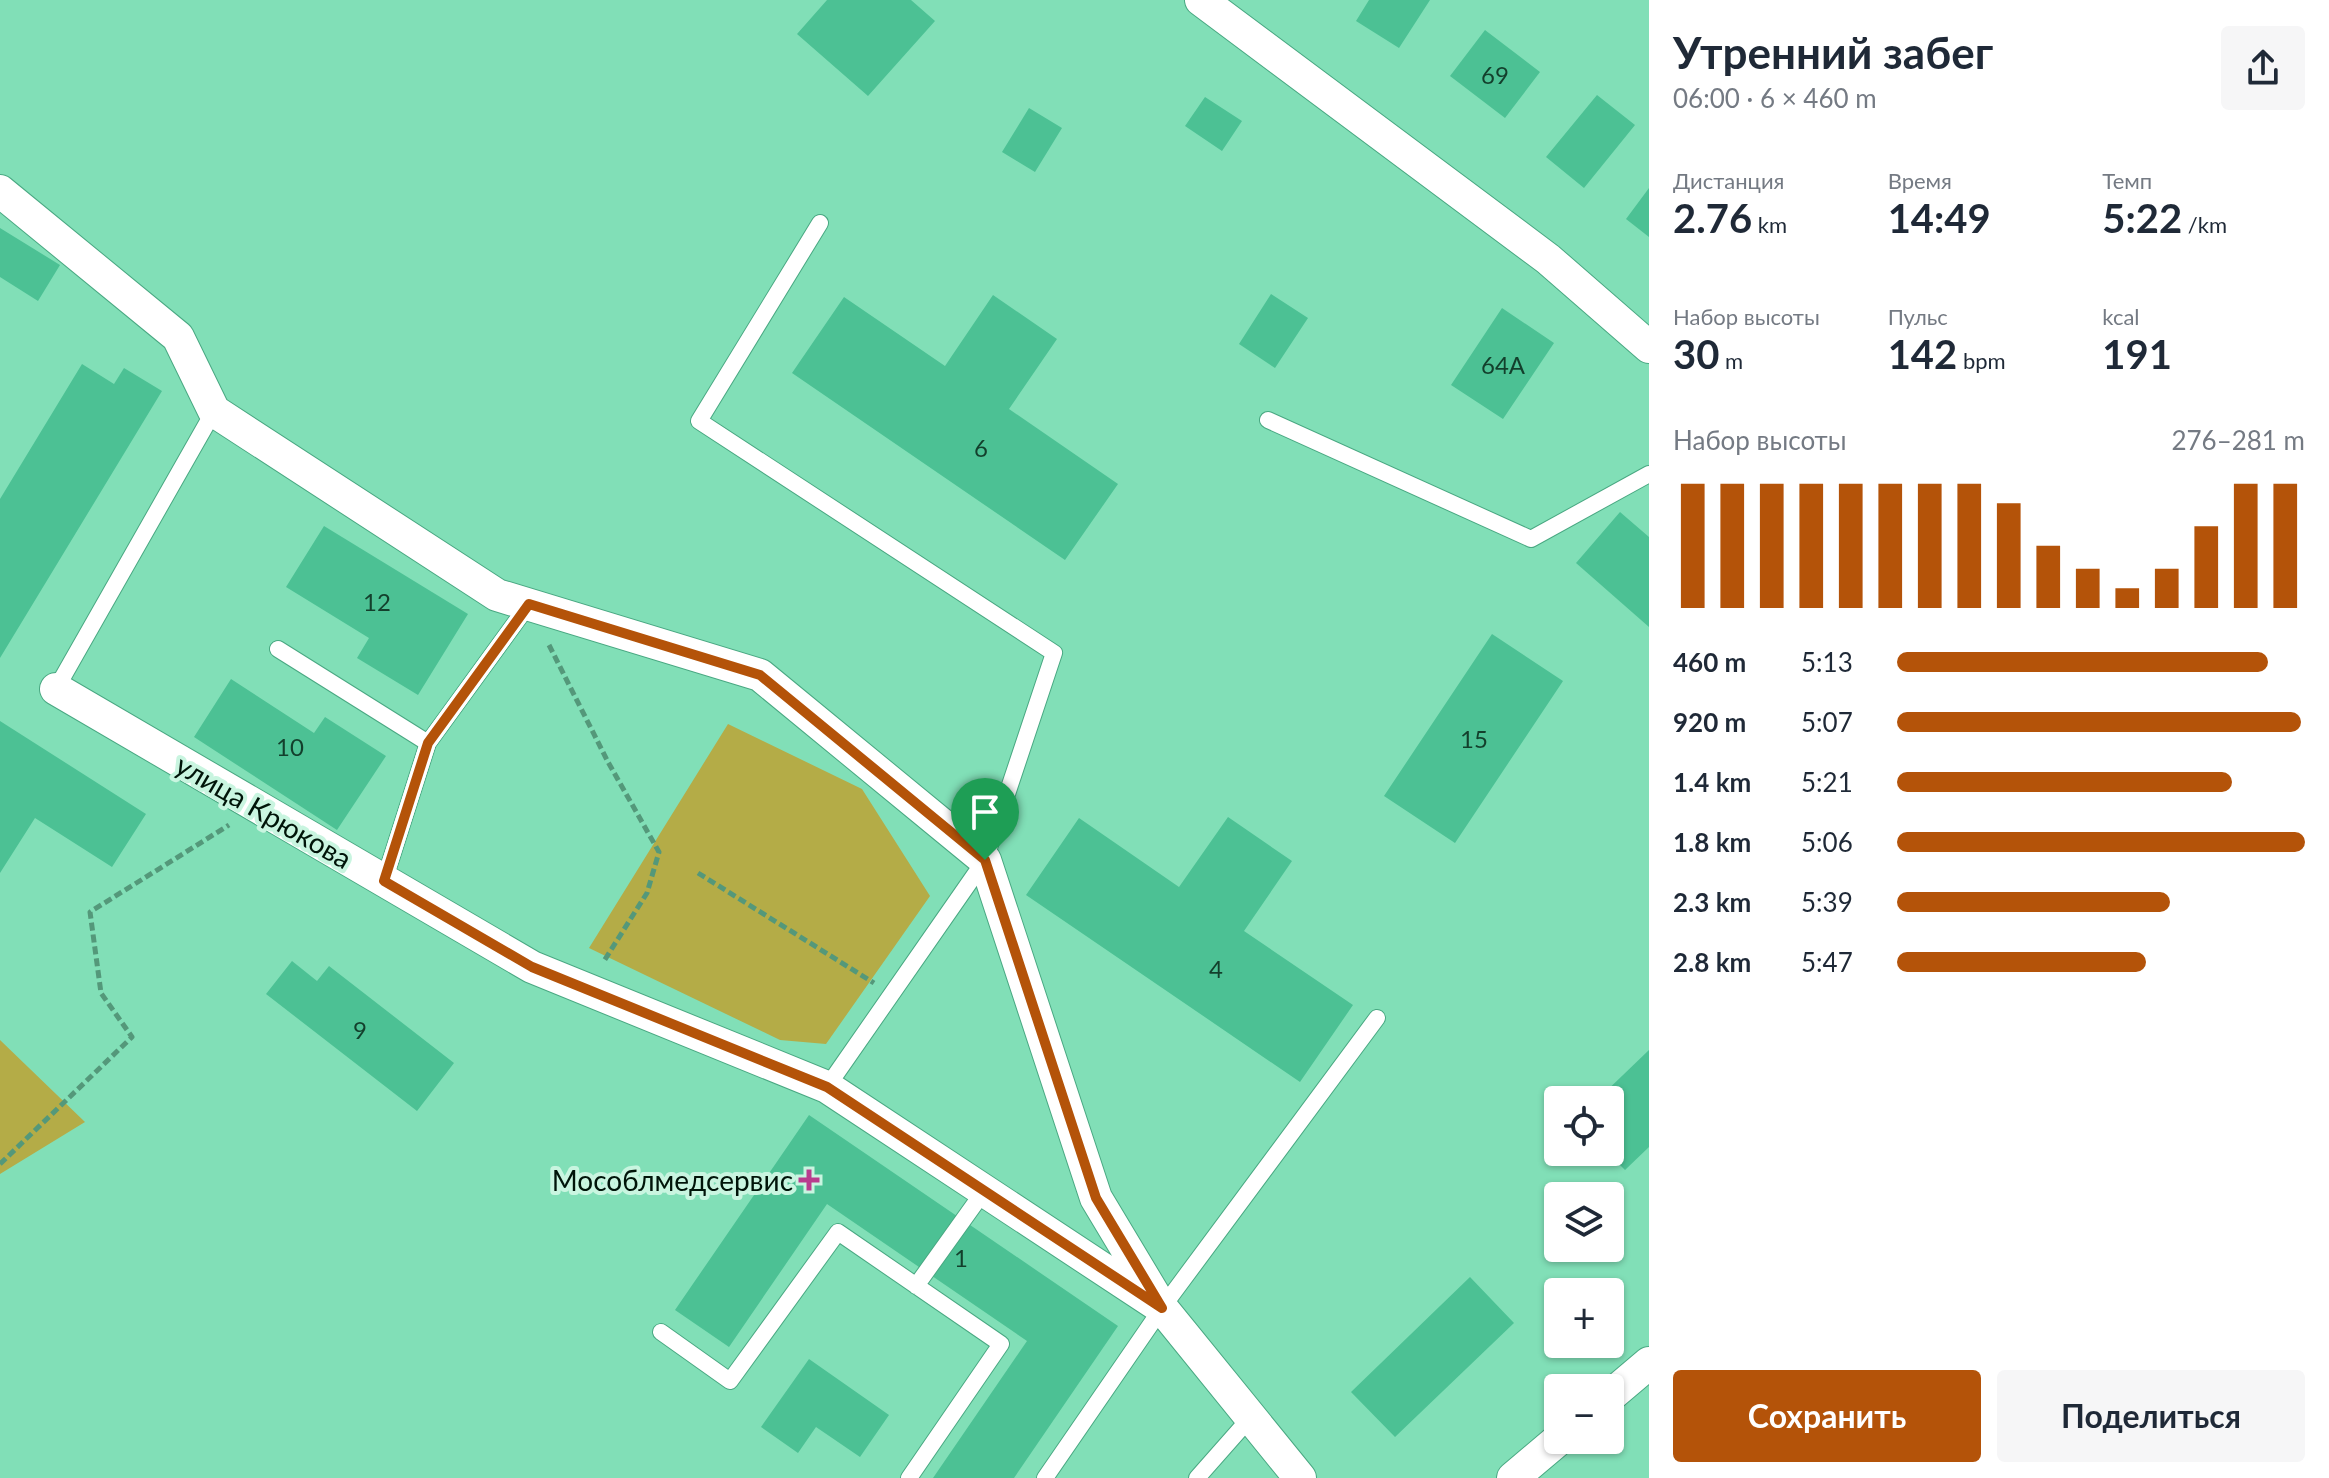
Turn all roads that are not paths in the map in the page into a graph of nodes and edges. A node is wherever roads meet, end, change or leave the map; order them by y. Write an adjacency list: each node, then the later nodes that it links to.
1 (1201, 0): 4 (street)
2 (0, 191): 5 (street)
3 (820, 223): 12 (lane)
4 (1649, 347)
5 (214, 411): 8 (street); 10 (lane)
6 (1268, 420): 7 (lane)
7 (1649, 474)
8 (529, 604): 11 (lane); 12 (street)
9 (278, 649): 11 (lane)
10 (56, 689): 13 (street, улица Крюкова)
11 (428, 743): 13 (lane)
12 (985, 860): 15 (lane); 18 (street)
13 (384, 881): 15 (street, улица Крюкова)
14 (1377, 1018): 18 (lane)
15 (827, 1087): 16 (street, улица Крюкова)
16 (984, 1191): 17 (lane); 18 (street, улица Крюкова)
17 (916, 1286): 19 (lane); 24 (lane)
18 (1162, 1308): 22 (street, улица Крюкова); 25 (lane)
19 (661, 1332)
20 (1649, 1363): 21 (street)
21 (1624, 1384)
22 (1250, 1418): 26 (lane); 27 (street, улица Крюкова)
23 (1544, 1452): 28 (street)
24 (909, 1478)
25 (1045, 1478)
26 (1197, 1478)
27 (1300, 1478)
28 (1513, 1478)

